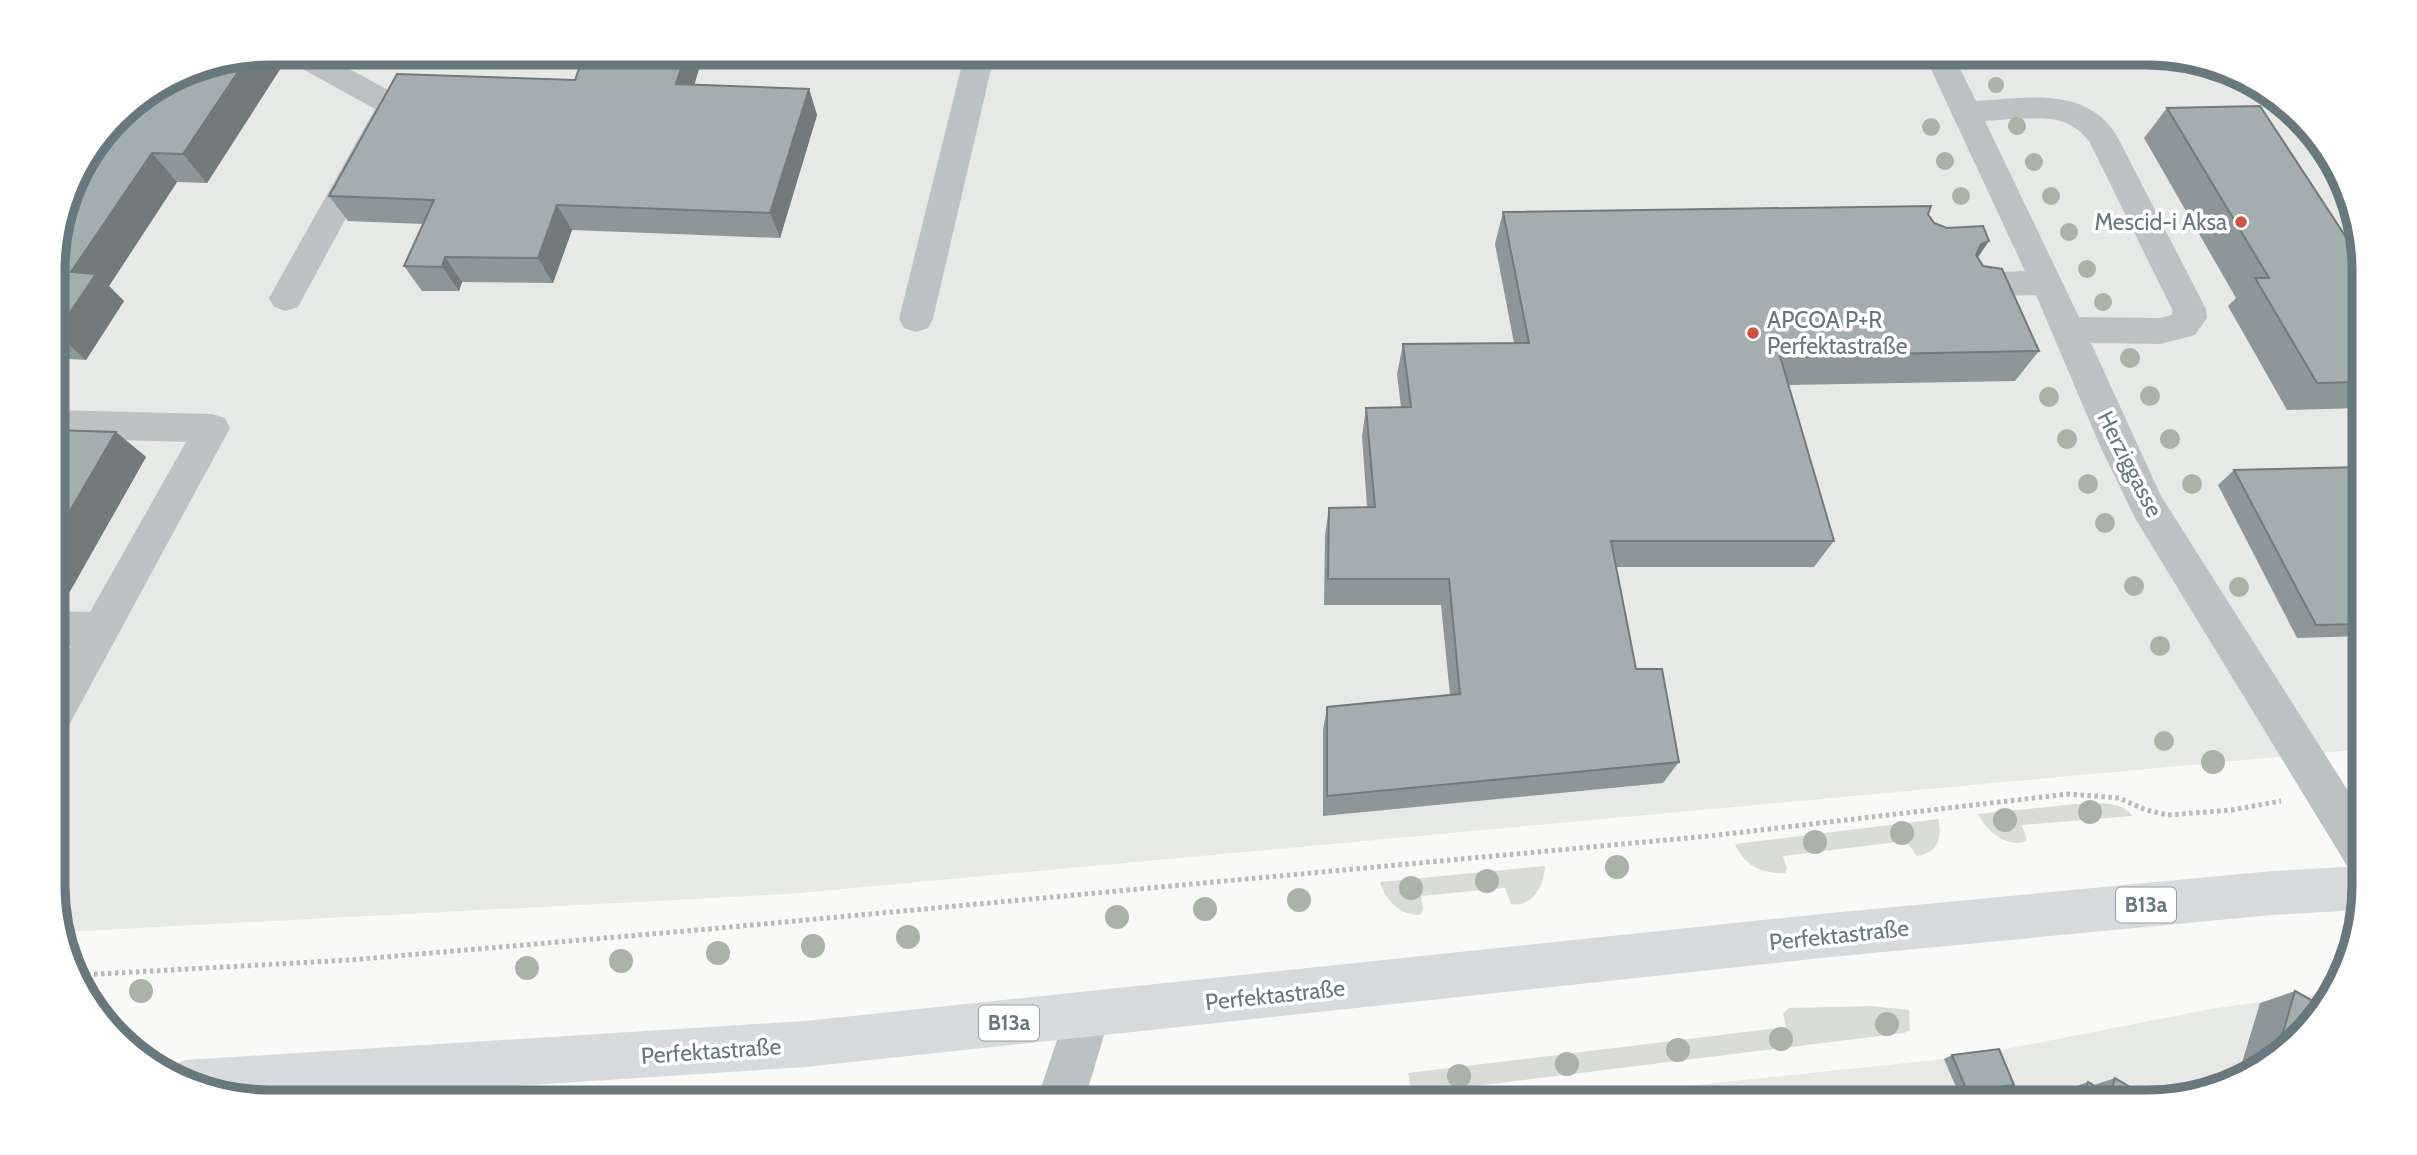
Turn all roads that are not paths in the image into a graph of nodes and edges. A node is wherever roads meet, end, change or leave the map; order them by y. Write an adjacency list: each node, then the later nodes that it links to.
1 (318, 65): 9 (street)
2 (976, 65): 10 (street)
3 (1943, 65): 4 (street, Herziggasse)
4 (1966, 112): 5 (street, Herziggasse); 11 (street)
5 (2026, 239): 6 (street); 7 (street, Herziggasse)
6 (1989, 241)
7 (2047, 282): 8 (street); 11 (street, Herziggasse)
8 (1974, 285)
9 (286, 298)
10 (916, 319)
11 (2066, 330): 16 (street, Herziggasse)
12 (65, 424): 14 (street)
13 (65, 628): 14 (street)
14 (101, 630): 15 (street)
15 (65, 694)
16 (2352, 834)
17 (2352, 889): 18 (main road, Perfektastraße / B13a)
18 (1087, 1015): 19 (main road, Perfektastraße / B13a); 20 (street)
19 (214, 1082)
20 (1064, 1090)

